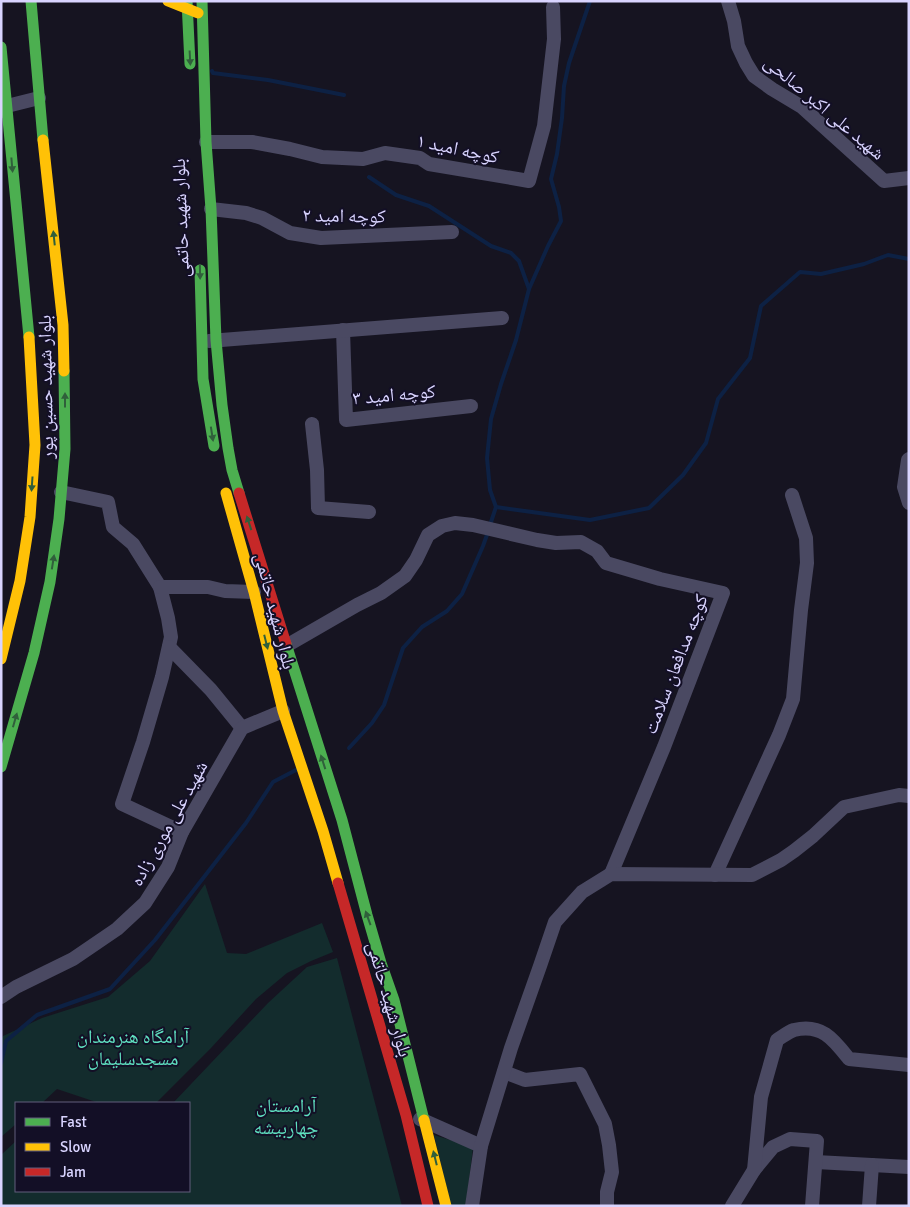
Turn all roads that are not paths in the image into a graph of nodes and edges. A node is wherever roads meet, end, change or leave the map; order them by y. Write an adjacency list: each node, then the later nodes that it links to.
1 (32, 1): 12 (main road, بلوار شهيد حسین پور)
2 (168, 1): 6 (main road)
3 (202, 1): 8 (main road, بلوار شهید حاتمی)
4 (728, 1): 9 (street, شهید علی اکبر صالحی)
5 (738, 1): 9 (street)
6 (188, 5): 8 (main road); 11 (main road, one-way to 11)
7 (553, 7): 14 (street, کوچه امید ۱)
8 (202, 15): 14 (main road, بلوار شهید حاتمی)
9 (734, 21): 15 (street, شهید علی اکبر صالحی)
10 (1, 47): 13 (main road, بلوار شهيد حسین پور)
11 (191, 78)
12 (39, 98): 13 (street); 28 (main road, بلوار شهيد حسین پور, one-way to 12)
13 (4, 109): 36 (main road, بلوار شهيد حسین پور, one-way to 36)
14 (206, 142): 16 (main road, بلوار شهید حاتمی)
15 (909, 178)
16 (211, 209): 17 (street, کوچه امید ۲); 21 (main road, بلوار شهید حاتمی)
17 (452, 232)
18 (200, 262): 22 (main road, بلوار شهید حاتمی, one-way to 22)
19 (502, 318): 20 (street)
20 (343, 330): 21 (street); 23 (street, کوچه امید ۳)
21 (216, 340): 22 (street); 34 (main road, بلوار شهید حاتمی, one-way to 21)
22 (201, 342): 25 (main road, بلوار شهید حاتمی, one-way to 25)
23 (471, 406)
24 (312, 424): 31 (street)
25 (215, 457)
26 (909, 459): 30 (street)
27 (223, 484): 33 (main road, بلوار شهید حاتمی)
28 (62, 492): 32 (street); 39 (main road, بلوار شهيد حسین پور, one-way to 28)
29 (792, 495): 43 (street)
30 (909, 503)
31 (369, 512)
32 (160, 588): 33 (street); 35 (street)
33 (254, 592): 37 (main road, بلوار شهید حاتمی, one-way to 37)
34 (286, 646): 42 (street, کوچه مدافعان سلامت); 48 (main road, بلوار شهید حاتمی, one-way to 34)
35 (169, 647): 38 (street); 41 (street)
36 (1, 659)
37 (283, 710): 38 (street); 47 (main road, بلوار شهید حاتمی)
38 (242, 728): 41 (street, شهید علی موری زاده)
39 (1, 767)
40 (909, 796): 43 (street)
41 (182, 832): 44 (street, شهید علی موری زاده)
42 (611, 874): 43 (street); 46 (street)
43 (715, 875)
44 (1, 997)
45 (909, 1065): 53 (street)
46 (504, 1072): 49 (street); 57 (street)
47 (406, 1115): 48 (street); 54 (main road, بلوار شهید حاتمی)
48 (425, 1120): 49 (street); 55 (main road, بلوار شهید حاتمی, one-way to 48)
49 (481, 1146): 56 (street)
50 (816, 1162): 51 (street); 53 (street); 59 (street)
51 (872, 1165): 52 (street); 60 (street)
52 (909, 1167)
53 (754, 1170): 58 (street)
54 (428, 1206)
55 (446, 1206)
56 (472, 1206)
57 (607, 1206)
58 (732, 1206)
59 (812, 1206)
60 (869, 1206)

